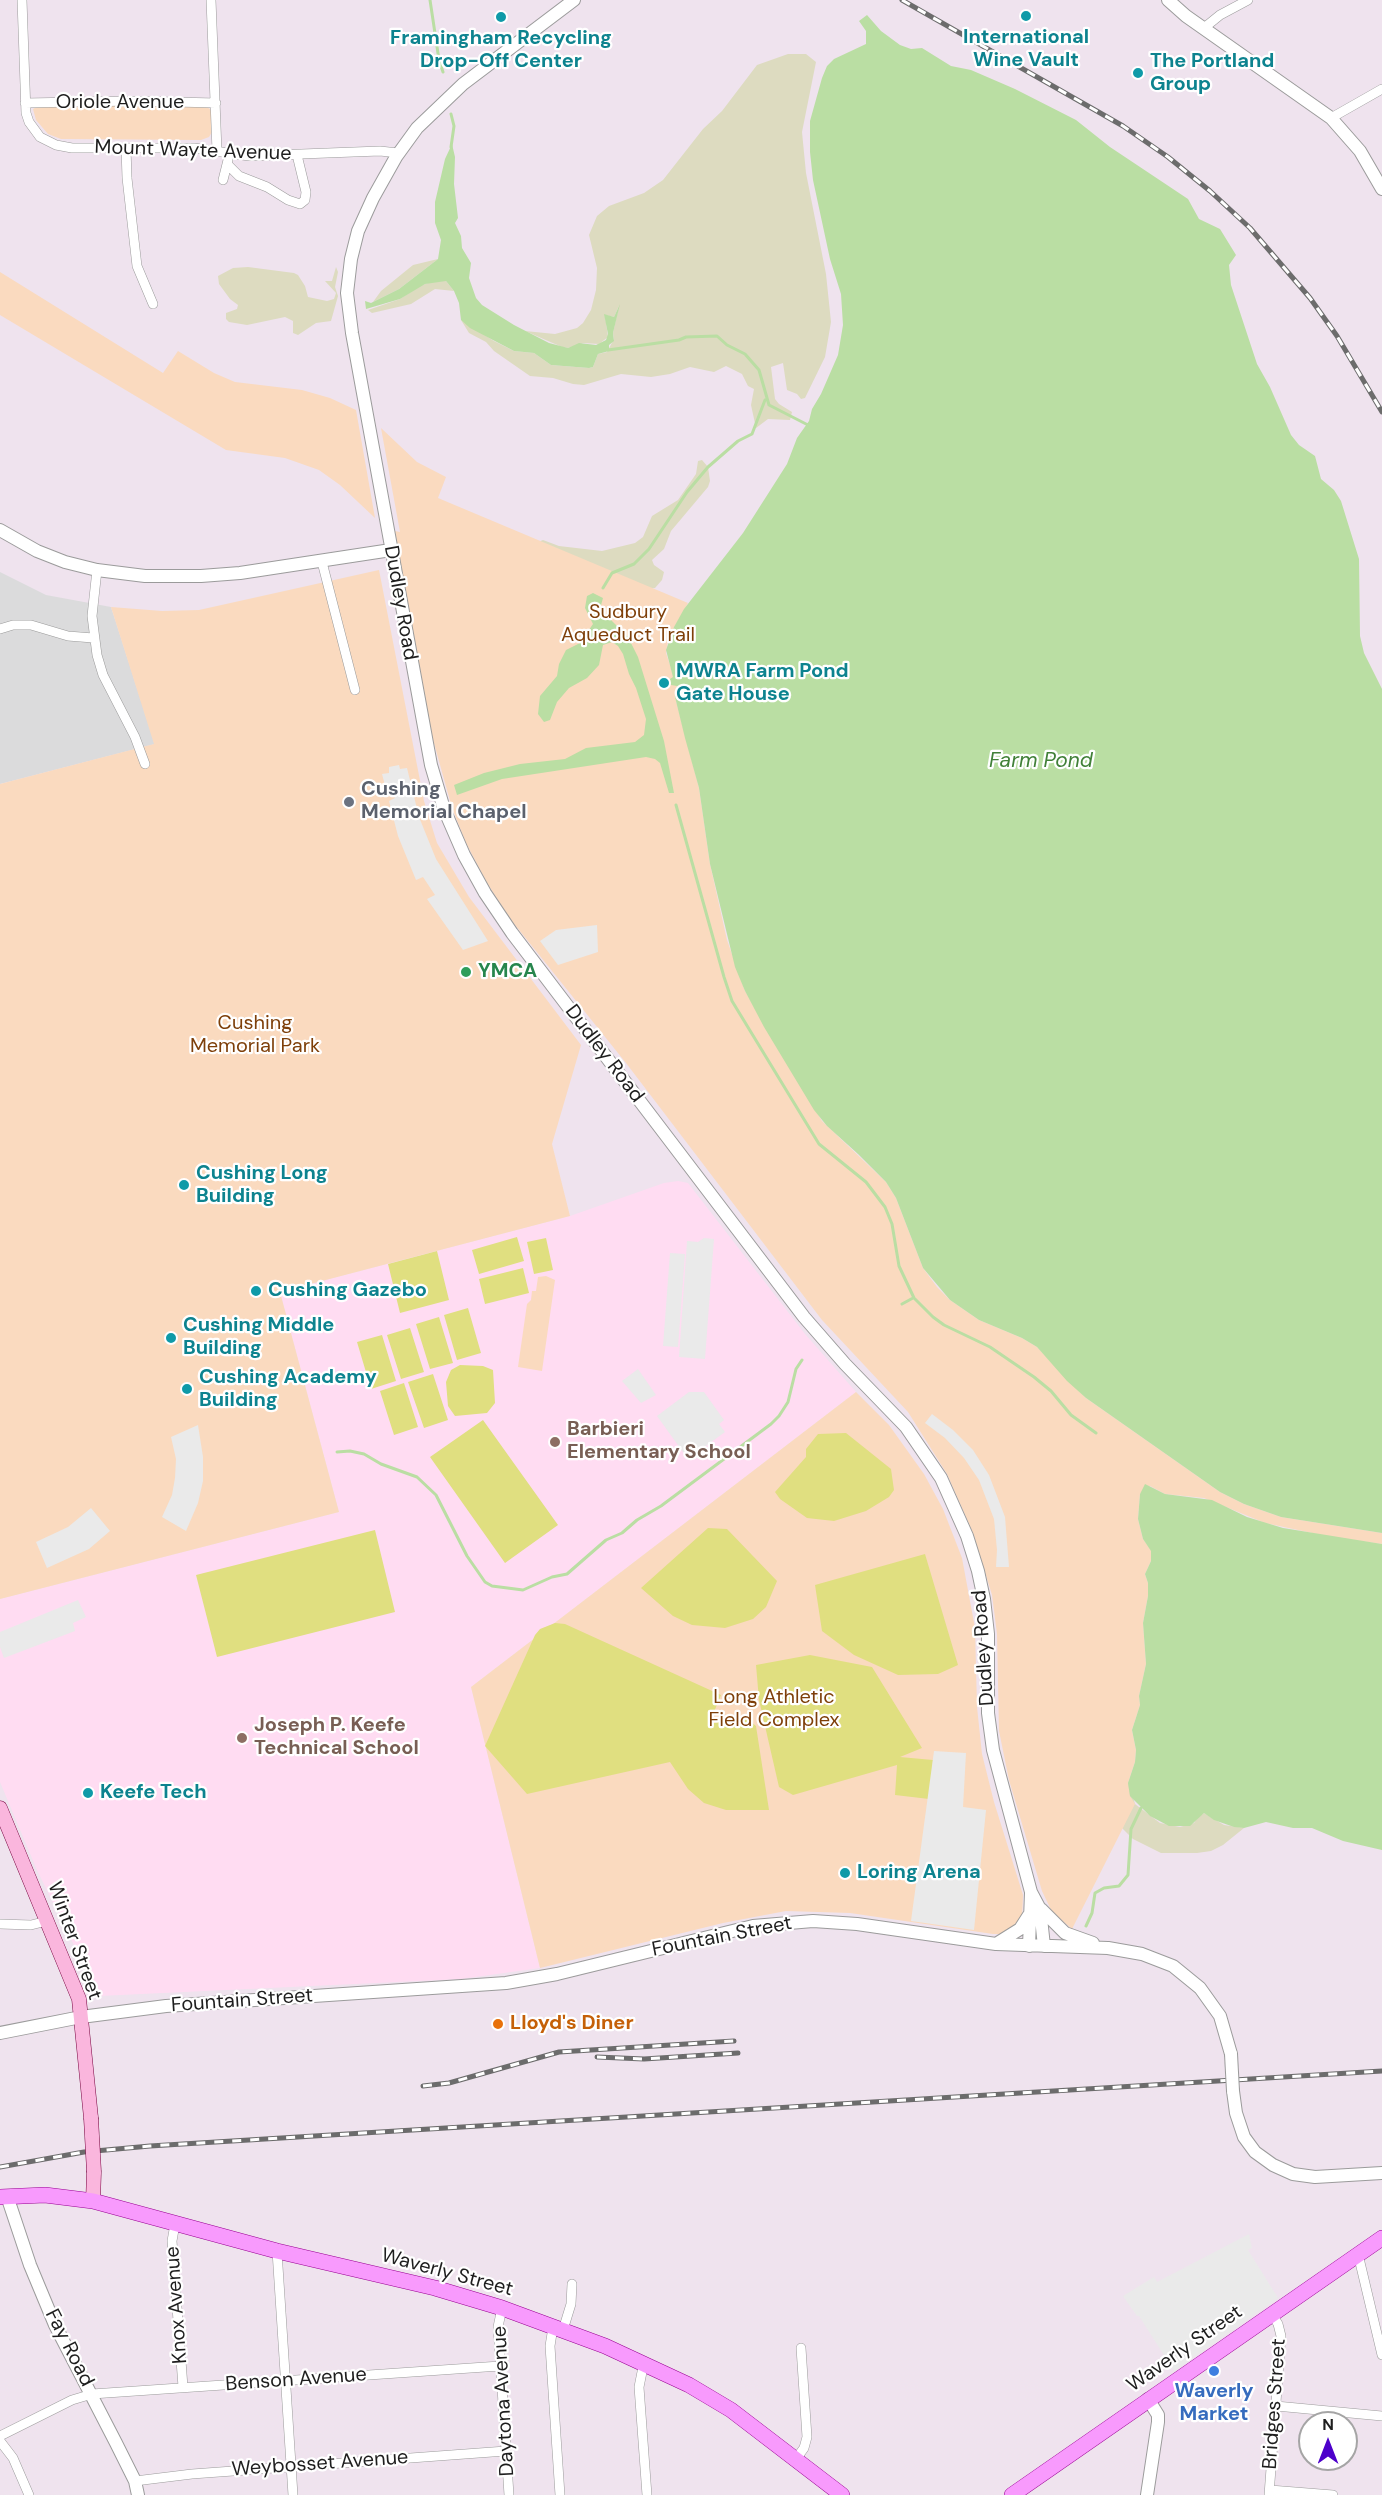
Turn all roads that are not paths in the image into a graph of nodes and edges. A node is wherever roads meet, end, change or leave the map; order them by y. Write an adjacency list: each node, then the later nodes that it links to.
1 (22, 0): 8 (street, Mount Wayte Avenue)
2 (211, 0): 9 (street)
3 (574, 0): 13 (street)
4 (1168, 0): 6 (street)
5 (1248, 0): 6 (street)
6 (1204, 28): 10 (street)
7 (1382, 89): 10 (street)
8 (25, 103): 9 (street, Oriole Avenue); 11 (street, Mount Wayte Avenue)
9 (216, 103): 12 (street)
10 (1331, 118): 17 (street)
11 (126, 148): 12 (street, Mount Wayte Avenue); 18 (street)
12 (217, 151): 15 (street, Mount Wayte Avenue)
13 (398, 153): 14 (street, Mount Wayte Avenue); 20 (street, Dudley Road)
14 (297, 155): 15 (street, Mount Wayte Avenue); 15 (street)
15 (228, 160): 16 (street)
16 (223, 180)
17 (1382, 189)
18 (153, 304)
19 (0, 530): 22 (street)
20 (391, 550): 21 (street); 28 (street, Dudley Road)
21 (322, 562): 22 (street); 25 (street)
22 (97, 570): 24 (street)
23 (0, 628): 24 (street)
24 (93, 638): 26 (street)
25 (355, 690)
26 (145, 764)
27 (0, 1808): 29 (main road, Winter Street)
28 (1035, 1908): 31 (street); 32 (street, Dudley Road); 33 (street, Dudley Road); 34 (street)
29 (47, 1921): 30 (street); 35 (main road, Winter Street)
30 (0, 1924)
31 (996, 1944): 32 (street, Fountain Street); 35 (street, Fountain Street)
32 (1029, 1946): 33 (street, Fountain Street)
33 (1044, 1946): 34 (street, Fountain Street)
34 (1114, 1949): 37 (street, Fountain Street, bridge)
35 (81, 2017): 36 (street, Fountain Street); 39 (main road, Winter Street, bridge)
36 (0, 2033)
37 (1382, 2173)
38 (4, 2197): 39 (main road, Waverly Street); 54 (street, Fay Road)
39 (93, 2201): 40 (main road, Waverly Street)
40 (175, 2224): 42 (main road, Waverly Street); 53 (street, Knox Avenue)
41 (1382, 2238): 43 (main road, Waverly Street)
42 (277, 2251): 45 (main road, Waverly Street); 52 (street)
43 (1358, 2254): 46 (main road, Waverly Street); 49 (street)
44 (572, 2284): 47 (street)
45 (502, 2308): 47 (main road, Waverly Street); 51 (street, Daytona Avenue)
46 (1272, 2314): 55 (main road, Waverly Street); 56 (street, Bridges Street)
47 (558, 2329): 50 (main road, Waverly Street); 69 (street)
48 (801, 2348): 61 (street)
49 (1382, 2355)
50 (644, 2362): 61 (main road, Waverly Street); 70 (street)
51 (500, 2366): 52 (street, Benson Avenue); 60 (street, Daytona Avenue)
52 (285, 2381): 53 (street, Benson Avenue); 62 (street)
53 (183, 2387): 54 (street, Benson Avenue)
54 (92, 2394): 58 (street, Benson Avenue); 63 (street, Fay Road)
55 (1148, 2399): 72 (main road, Waverly Street); 73 (street)
56 (1276, 2406): 57 (street); 64 (street, Bridges Street)
57 (1382, 2416)
58 (0, 2436)
59 (0, 2441): 65 (street)
60 (506, 2451): 62 (street, Weybosset Avenue); 68 (street, Daytona Avenue)
61 (796, 2460): 71 (main road, Waverly Street)
62 (291, 2466): 63 (street, Weybosset Avenue); 67 (street)
63 (135, 2481): 66 (street, Fay Road)
64 (1270, 2492): 74 (street)
65 (29, 2495)
66 (138, 2495)
67 (293, 2495)
68 (509, 2495)
69 (560, 2495)
70 (647, 2495)
71 (842, 2495)
72 (1012, 2495)
73 (1147, 2495)
74 (1333, 2495)

